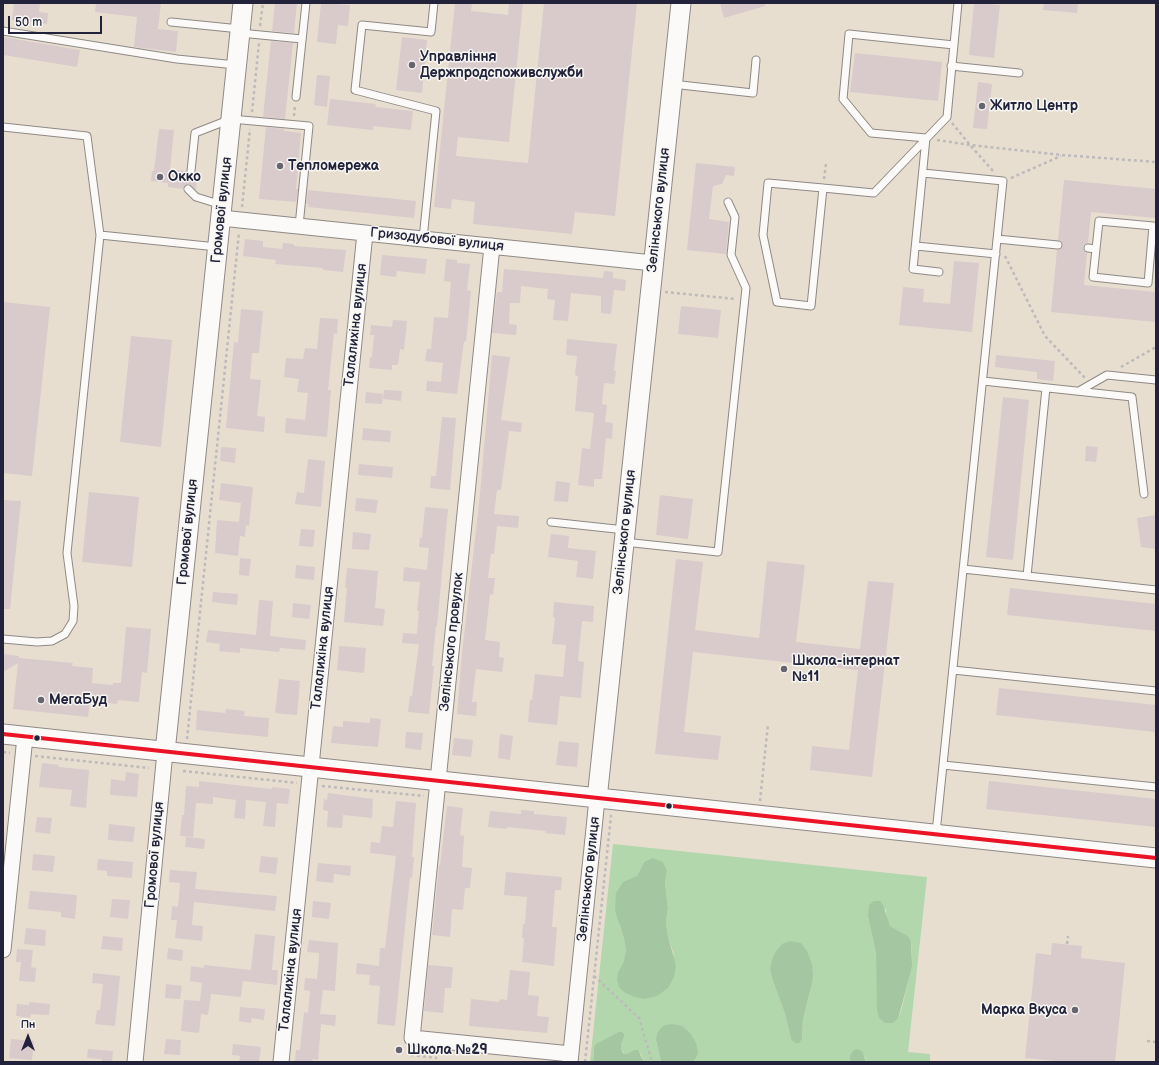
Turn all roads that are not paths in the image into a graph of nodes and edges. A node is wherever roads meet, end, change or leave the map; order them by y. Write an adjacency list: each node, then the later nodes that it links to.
1 (243, 3): 8 (street, Громової вулиця)
2 (306, 3): 9 (lane)
3 (434, 3): 29 (lane)
4 (681, 3): 15 (street, Зелінського вулиця)
5 (958, 3): 10 (lane)
6 (171, 22): 8 (lane)
7 (3, 31): 12 (lane)
8 (240, 31): 9 (lane); 12 (street, Громової вулиця)
9 (302, 39): 16 (lane)
10 (954, 45): 13 (lane); 19 (lane)
11 (756, 60): 15 (lane)
12 (237, 65): 17 (street, Громової вулиця)
13 (951, 66): 14 (lane); 19 (lane)
14 (1019, 73)
15 (672, 84): 38 (street, Зелінського вулиця)
16 (296, 97)
17 (231, 119): 20 (lane); 25 (street, Громової вулиця); 26 (lane)
18 (3, 127): 28 (lane)
19 (926, 138): 21 (lane); 22 (lane)
20 (191, 171)
21 (923, 173): 30 (lane); 33 (lane)
22 (823, 188): 22 (lane)
23 (188, 189): 25 (lane)
24 (728, 202): 46 (lane)
25 (221, 212): 26 (street, Гризодубової вулиця); 34 (street, Громової вулиця)
26 (299, 226): 27 (street, Гризодубової вулиця)
27 (365, 233): 29 (street, Гризодубової вулиця); 56 (street, Талалихіна вулиця)
28 (100, 235): 34 (lane); 50 (lane)
29 (423, 239): 32 (street, Гризодубової вулиця)
30 (997, 239): 31 (lane); 37 (lane)
31 (1058, 245)
32 (492, 246): 38 (street, Гризодубової вулиця); 58 (street, Зелінського провулок)
33 (916, 246): 37 (lane); 39 (lane)
34 (218, 247): 54 (street, Громової вулиця)
35 (1088, 248): 36 (lane)
36 (1096, 249): 36 (lane)
37 (996, 254): 41 (lane)
38 (654, 263): 46 (street, Зелінського вулиця)
39 (939, 272)
40 (1156, 380): 43 (lane)
41 (982, 381): 42 (lane); 47 (lane)
42 (1046, 388): 43 (lane); 48 (lane)
43 (1079, 391): 44 (lane)
44 (1144, 494)
45 (551, 522): 46 (lane)
46 (625, 536): 59 (street, Зелінського вулиця)
47 (963, 570): 48 (lane); 51 (lane)
48 (1026, 576): 49 (lane)
49 (1156, 590)
50 (3, 639)
51 (953, 670): 52 (lane); 55 (lane)
52 (1156, 691)
53 (12, 737): 54 (street); 62 (street)
54 (165, 752): 56 (street); 64 (street, Громової вулиця)
55 (943, 765): 57 (lane); 60 (lane)
56 (310, 776): 58 (street); 65 (street, Талалихіна вулиця)
57 (1156, 787)
58 (437, 790): 59 (street); 63 (street, Зелінського провулок)
59 (597, 799): 60 (street); 63 (street, Зелінського вулиця)
60 (936, 834): 61 (street)
61 (1156, 858)
62 (3, 950)
63 (571, 1058)
64 (135, 1062)
65 (281, 1062)

